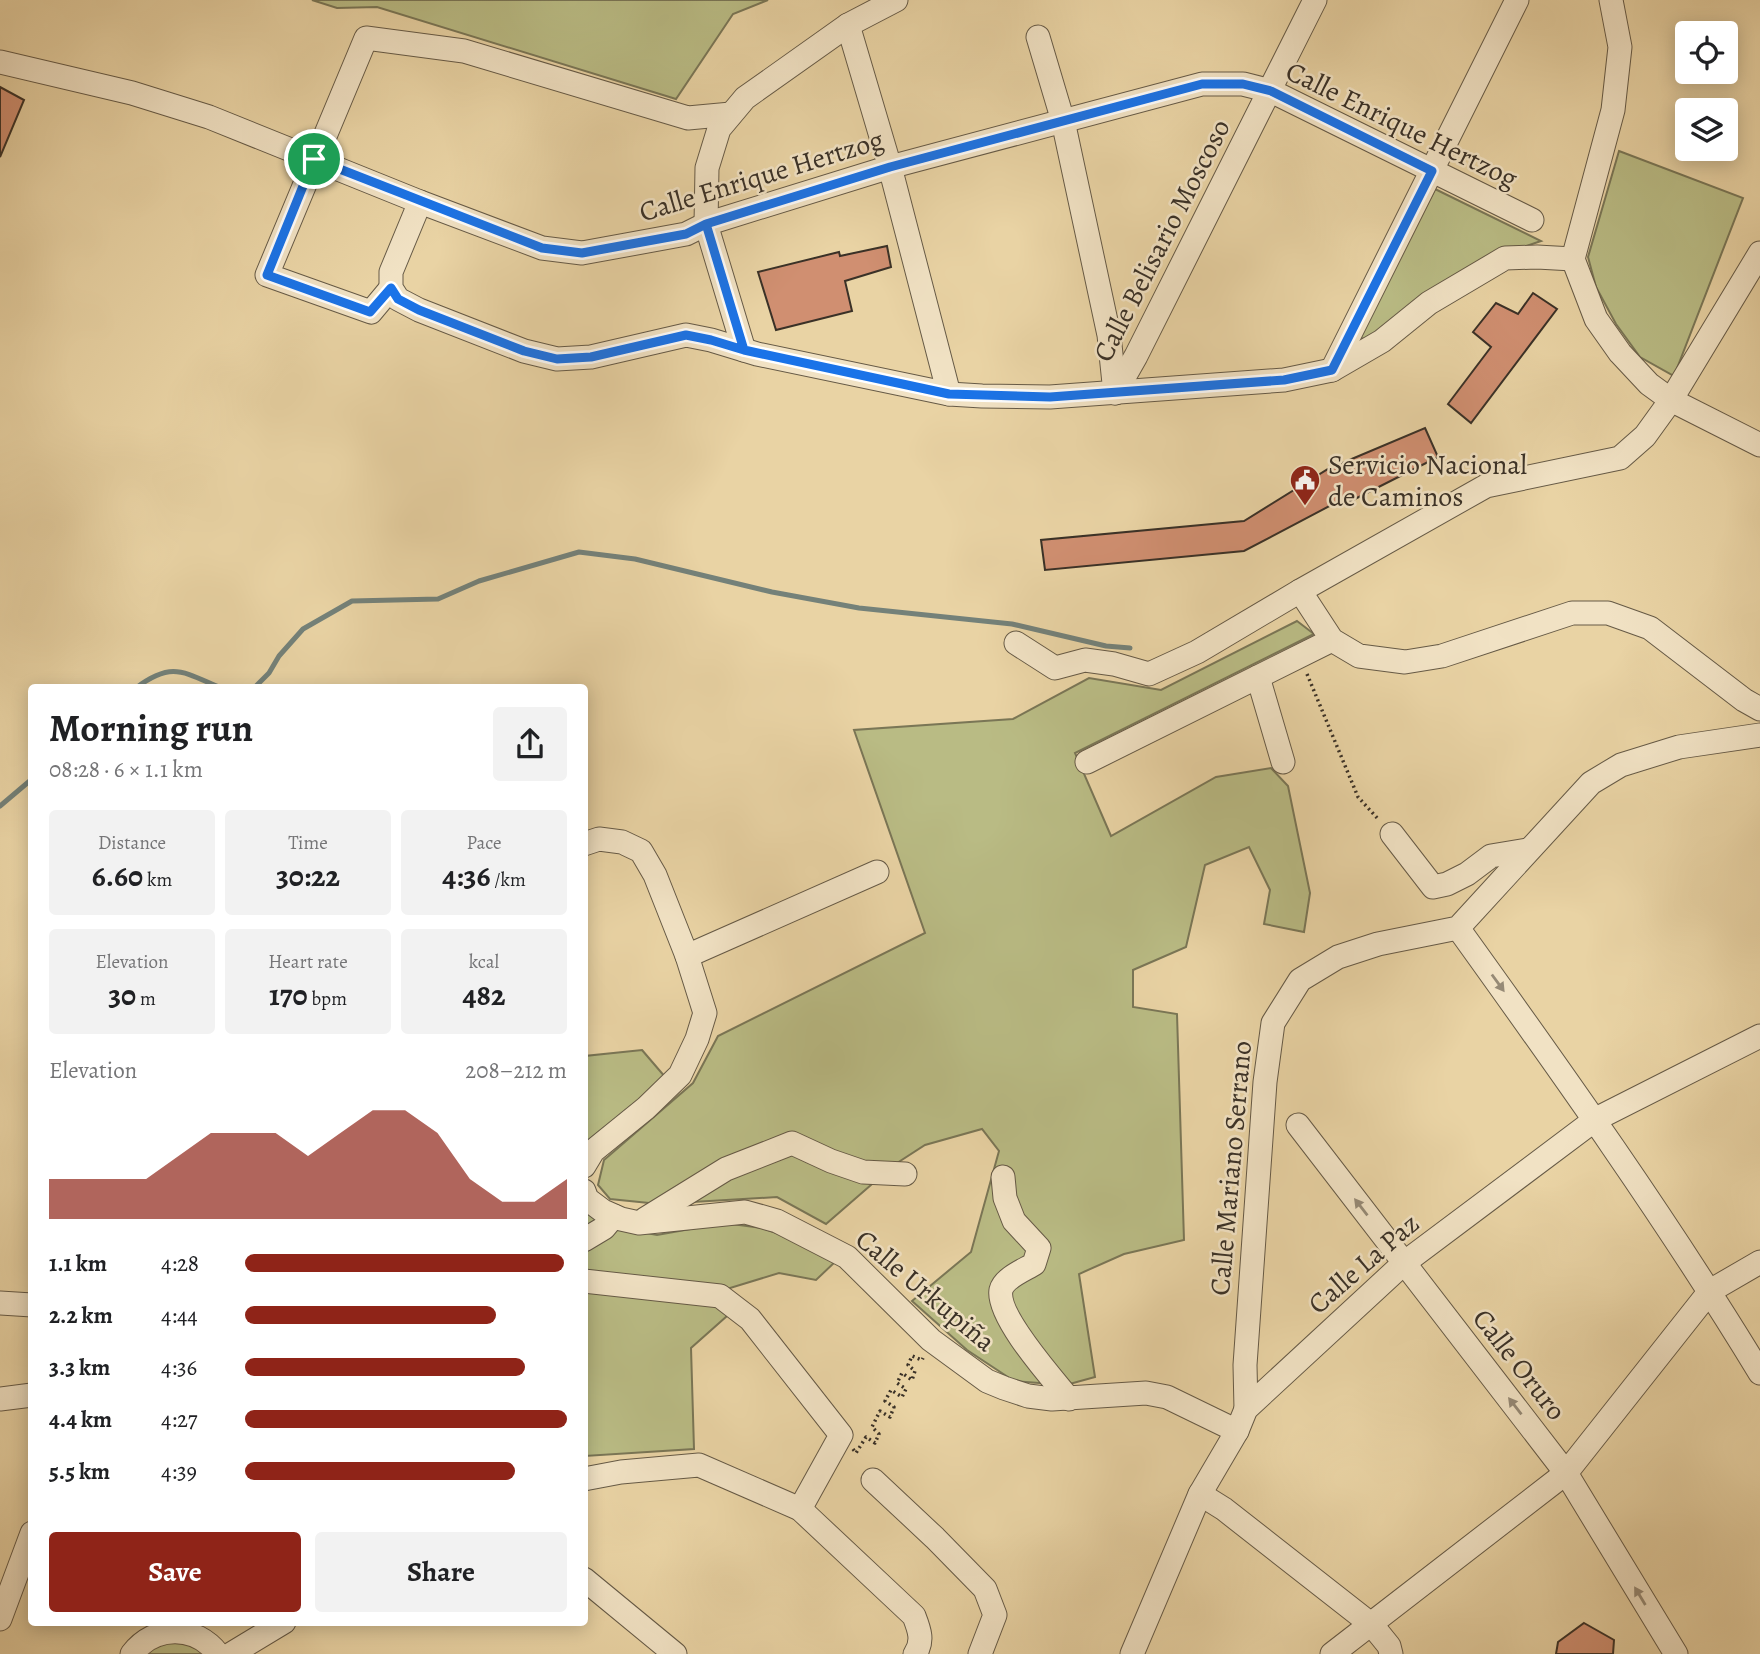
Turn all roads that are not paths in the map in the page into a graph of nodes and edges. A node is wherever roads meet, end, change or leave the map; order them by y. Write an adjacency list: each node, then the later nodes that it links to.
1 (896, 0): 5 (street)
2 (1315, 0): 8 (street, Calle Belisario Moscoso)
3 (1517, 0): 13 (street)
4 (1611, 0): 18 (street)
5 (848, 25): 9 (street); 12 (street)
6 (1038, 37): 10 (street)
7 (0, 62): 11 (street, Calle Enrique Hertzog)
8 (1271, 91): 10 (street, Calle Enrique Hertzog); 13 (street, Calle Enrique Hertzog); 22 (street, Calle Belisario Moscoso)
9 (731, 114): 11 (street); 16 (street)
10 (1063, 121): 12 (street, Calle Enrique Hertzog); 22 (street)
11 (314, 159): 14 (street, Calle Enrique Hertzog); 19 (street)
12 (890, 167): 16 (street, Calle Enrique Hertzog); 23 (street)
13 (1432, 171): 15 (street, Calle Enrique Hertzog); 21 (street)
14 (420, 202): 16 (street, Calle Enrique Hertzog); 19 (street)
15 (1532, 220)
16 (706, 224): 20 (street)
17 (1760, 253): 24 (street)
18 (1573, 259): 21 (street); 24 (street)
19 (391, 288): 20 (street)
20 (744, 350): 23 (street)
21 (1332, 370): 22 (street)
22 (1115, 393): 23 (street)
23 (949, 394)
24 (1671, 400): 25 (street); 26 (street)
25 (1760, 445)
26 (1300, 591): 27 (street); 28 (street)
27 (1332, 640): 29 (street); 30 (street)
28 (1016, 643)
29 (1258, 677): 32 (street); 33 (street)
30 (1760, 709)
31 (1760, 735): 36 (street)
32 (1087, 762)
33 (1283, 762)
34 (1392, 834): 36 (street)
35 (588, 843): 39 (street)
36 (1527, 850): 38 (street)
37 (877, 872): 39 (street)
38 (1458, 928): 41 (street, one-way to 41); 60 (street, Calle Mariano Serrano)
39 (687, 956): 43 (street)
40 (1760, 1035): 41 (street, Calle La Paz)
41 (1596, 1119): 51 (street, Calle La Paz); 53 (street)
42 (1298, 1125): 51 (street, Calle Oruro, one-way to 42)
43 (588, 1159)
44 (905, 1174): 48 (street)
45 (1003, 1177): 59 (street)
46 (588, 1200): 47 (street, Calle Urkupiña)
47 (614, 1216): 48 (street, Calle Urkupiña); 49 (street)
48 (639, 1223): 59 (street, Calle Urkupiña)
49 (588, 1238)
50 (1760, 1262): 53 (street)
51 (1404, 1263): 60 (street, Calle La Paz); 62 (street, Calle Oruro, one-way to 51)
52 (588, 1281): 66 (street)
53 (1710, 1291): 56 (street); 62 (street)
54 (0, 1303): 55 (street)
55 (28, 1305)
56 (1760, 1373)
57 (28, 1396): 58 (street)
58 (0, 1399)
59 (1069, 1399): 61 (street, Calle Urkupiña)
60 (1246, 1409): 61 (street, Calle La Paz)
61 (1237, 1431): 65 (street, Calle La Paz)
62 (1566, 1473): 70 (street); 81 (street, Calle Oruro, one-way to 62)
63 (588, 1478): 66 (street)
64 (873, 1480): 77 (street)
65 (1200, 1494): 70 (street); 78 (street, Calle La Paz)
66 (800, 1509): 76 (street)
67 (28, 1544): 69 (street)
68 (588, 1582): 75 (street)
69 (0, 1619)
70 (1372, 1625): 79 (street); 80 (street)
71 (277, 1626): 74 (street)
72 (132, 1654): 73 (street)
73 (218, 1654)
74 (231, 1654)
75 (675, 1654)
76 (915, 1654)
77 (980, 1654)
78 (1132, 1654)
79 (1332, 1654)
80 (1391, 1654)
81 (1676, 1654)

